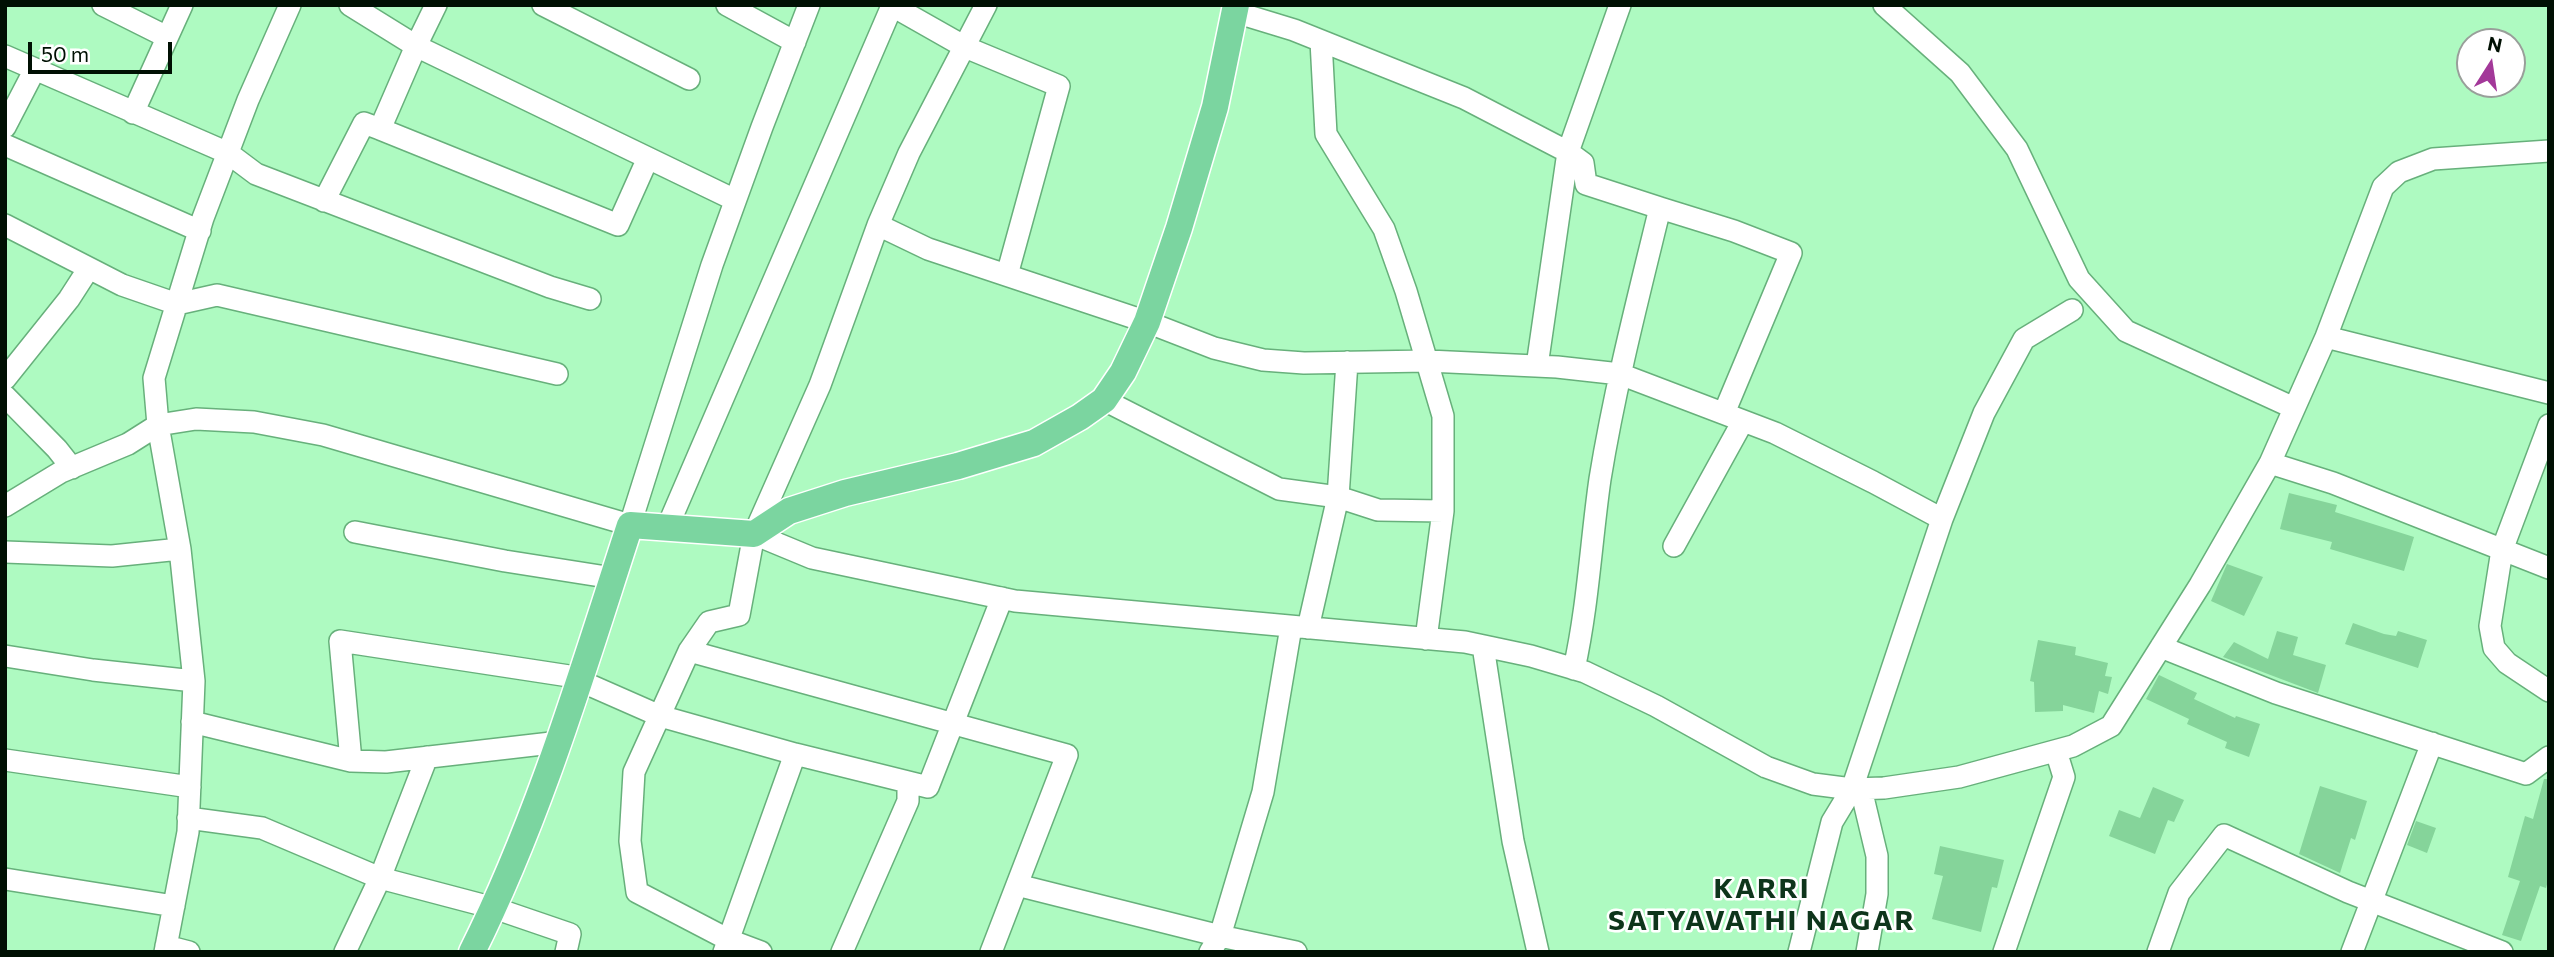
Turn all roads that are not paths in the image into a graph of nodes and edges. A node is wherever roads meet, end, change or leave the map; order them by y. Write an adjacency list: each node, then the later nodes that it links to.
1 (103, 5): 14 (street)
2 (182, 5): 14 (street)
3 (290, 5): 28 (street)
4 (350, 5): 17 (street)
5 (436, 5): 17 (street)
6 (543, 5): 21 (street)
7 (727, 5): 16 (street)
8 (809, 5): 16 (street)
9 (986, 5): 18 (street)
10 (1620, 5): 27 (street)
11 (1884, 5): 52 (street)
12 (892, 6): 18 (street); 63 (street)
13 (1236, 9): 15 (street); 41 (main road)
14 (167, 37): 22 (street)
15 (1321, 41): 27 (street); 43 (street)
16 (795, 42): 30 (street)
17 (416, 46): 24 (street); 29 (street)
18 (965, 47): 34 (street); 37 (street)
19 (5, 56): 20 (street)
20 (34, 71): 22 (street); 23 (street)
21 (689, 79)
22 (133, 113): 28 (street)
23 (5, 127)
24 (380, 129): 29 (street); 31 (street)
25 (5, 145): 35 (street)
26 (2549, 151): 42 (street)
27 (1568, 152): 32 (street); 45 (street)
28 (228, 153): 31 (street); 35 (street)
29 (648, 158): 30 (street)
30 (735, 200): 62 (street)
31 (324, 201): 38 (street)
32 (1660, 208): 47 (street); 53 (street)
33 (5, 225): 36 (street)
34 (878, 225): 37 (street); 65 (street)
35 (200, 231): 39 (street)
36 (89, 268): 39 (street); 48 (street)
37 (1007, 275): 41 (street)
38 (590, 299)
39 (177, 304): 46 (street); 54 (street)
40 (2072, 310): 61 (street)
41 (1147, 322): 44 (street); 51 (main road)
42 (2326, 337): 49 (street); 52 (street)
43 (1428, 361): 44 (street); 45 (street); 60 (street)
44 (1347, 362): 58 (street)
45 (1537, 366): 47 (street)
46 (557, 374)
47 (1620, 374): 53 (street); 79 (street)
48 (5, 379)
49 (2549, 393)
50 (5, 396): 57 (street)
51 (1104, 400): 58 (street); 65 (main road)
52 (2294, 408): 56 (street)
53 (1734, 417): 61 (street); 66 (street)
54 (158, 425): 57 (street); 62 (street); 67 (street)
55 (2549, 425): 68 (street)
56 (2270, 463): 68 (street); 76 (street)
57 (72, 468): 59 (street)
58 (1338, 497): 60 (street); 73 (street)
59 (5, 506)
60 (1443, 512): 74 (street)
61 (1942, 519): 96 (street)
62 (630, 525): 63 (main road); 71 (main road)
63 (667, 528): 65 (main road)
64 (355, 532): 71 (street)
65 (754, 534): 72 (street); 77 (street)
66 (1674, 546)
67 (180, 550): 69 (street); 81 (street)
68 (2502, 550): 70 (street); 82 (street)
69 (5, 552)
70 (2549, 568)
71 (613, 578): 80 (main road)
72 (1002, 598): 73 (street); 85 (street)
73 (1299, 628): 74 (street); 104 (street)
74 (1426, 639): 75 (street)
75 (1483, 646): 79 (street); 115 (street)
76 (2161, 647): 87 (street); 88 (street)
77 (689, 651): 83 (street); 85 (street)
78 (5, 656): 81 (street)
79 (1574, 669): 96 (street)
80 (580, 680): 83 (street); 86 (main road); 93 (street)
81 (194, 681): 84 (street)
82 (2549, 691)
83 (660, 716): 89 (street); 105 (street)
84 (192, 722): 93 (street); 95 (street)
85 (954, 722): 94 (street); 100 (street)
86 (560, 742): 90 (street); 103 (main road)
87 (2432, 743): 91 (street); 101 (street)
88 (2056, 751): 96 (street); 118 (street)
89 (795, 754): 94 (street); 105 (street)
90 (427, 757): 93 (street); 98 (street)
91 (2549, 757)
92 (5, 760): 95 (street)
93 (351, 761)
94 (908, 782): 112 (street)
95 (190, 787): 97 (street)
96 (1856, 789): 116 (street); 117 (street)
97 (188, 818): 98 (street); 102 (street)
98 (380, 878): 103 (street); 108 (street)
99 (5, 879): 102 (street)
100 (1017, 885): 104 (street); 113 (street)
101 (2373, 902): 119 (street); 120 (street); 121 (street)
102 (174, 906): 106 (street)
103 (494, 908): 109 (main road); 110 (street)
104 (1215, 944): 114 (street)
105 (726, 946): 111 (street)
106 (166, 949): 107 (street)
107 (189, 952)
108 (345, 952)
109 (472, 952)
110 (566, 952)
111 (761, 952)
112 (842, 952)
113 (991, 952)
114 (1296, 952)
115 (1538, 952)
116 (1799, 952)
117 (1867, 952)
118 (2004, 952)
119 (2158, 952)
120 (2352, 952)
121 (2502, 952)

